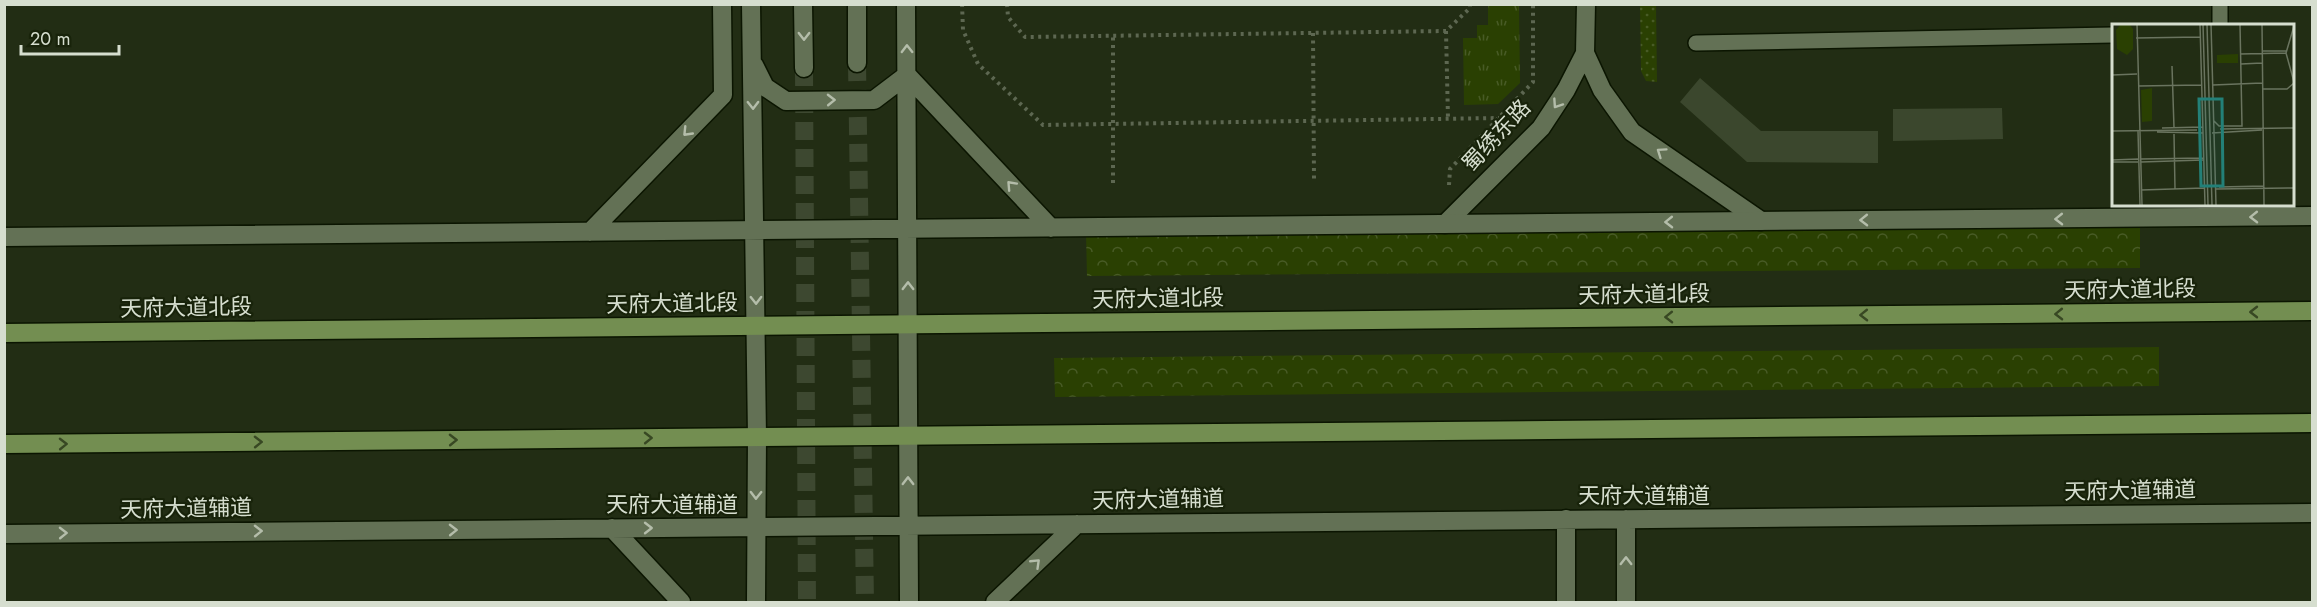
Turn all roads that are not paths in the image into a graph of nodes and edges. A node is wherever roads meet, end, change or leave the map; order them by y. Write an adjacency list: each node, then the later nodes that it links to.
1 (722, 4): 22 (street, one-way to 22)
2 (752, 4): 12 (street)
3 (803, 4): 14 (street, one-way to 14)
4 (857, 4): 13 (street)
5 (906, 4): 15 (street, one-way to 5)
6 (1586, 4): 11 (street, 蜀绣东路)
7 (2220, 4): 8 (lane)
8 (2220, 24)
9 (2112, 35): 10 (lane)
10 (1696, 43)
11 (1585, 52): 17 (street, one-way to 11); 18 (street, 蜀绣东路, one-way to 18)
12 (752, 60): 15 (street, one-way to 15); 21 (street, one-way to 21)
13 (857, 63)
14 (804, 68)
15 (907, 75): 19 (street, one-way to 15); 20 (street)
16 (2313, 216): 17 (street, one-way to 17)
17 (1761, 221): 18 (street, one-way to 18)
18 (1445, 224): 19 (street)
19 (1051, 228): 20 (street)
20 (908, 229): 21 (street); 25 (street, one-way to 20)
21 (755, 231): 22 (street); 26 (street, one-way to 26)
22 (590, 232): 23 (street)
23 (4, 237)
24 (2313, 311): 25 (main road, 天府大道北段, one-way to 25)
25 (908, 324): 26 (main road, 天府大道北段); 29 (street)
26 (756, 326): 27 (main road, 天府大道北段); 30 (street)
27 (4, 333)
28 (2313, 423): 29 (main road)
29 (908, 436): 30 (main road); 36 (street, one-way to 29)
30 (757, 437): 31 (main road, one-way to 30); 37 (street, one-way to 37)
31 (4, 444)
32 (2313, 513): 34 (street, 天府大道辅道)
33 (1566, 519): 34 (street, 天府大道辅道); 35 (street, 天府大道辅道); 44 (street)
34 (1626, 519): 45 (street, one-way to 34)
35 (1077, 524): 36 (street, 天府大道辅道); 43 (street, one-way to 35)
36 (909, 525): 37 (street, 天府大道辅道); 42 (street)
37 (756, 527): 38 (street, 天府大道辅道, one-way to 37); 41 (street)
38 (612, 528): 39 (street, 天府大道辅道, one-way to 38); 40 (street)
39 (4, 534)
40 (681, 603)
41 (756, 603)
42 (909, 603)
43 (995, 603)
44 (1566, 603)
45 (1626, 603)

